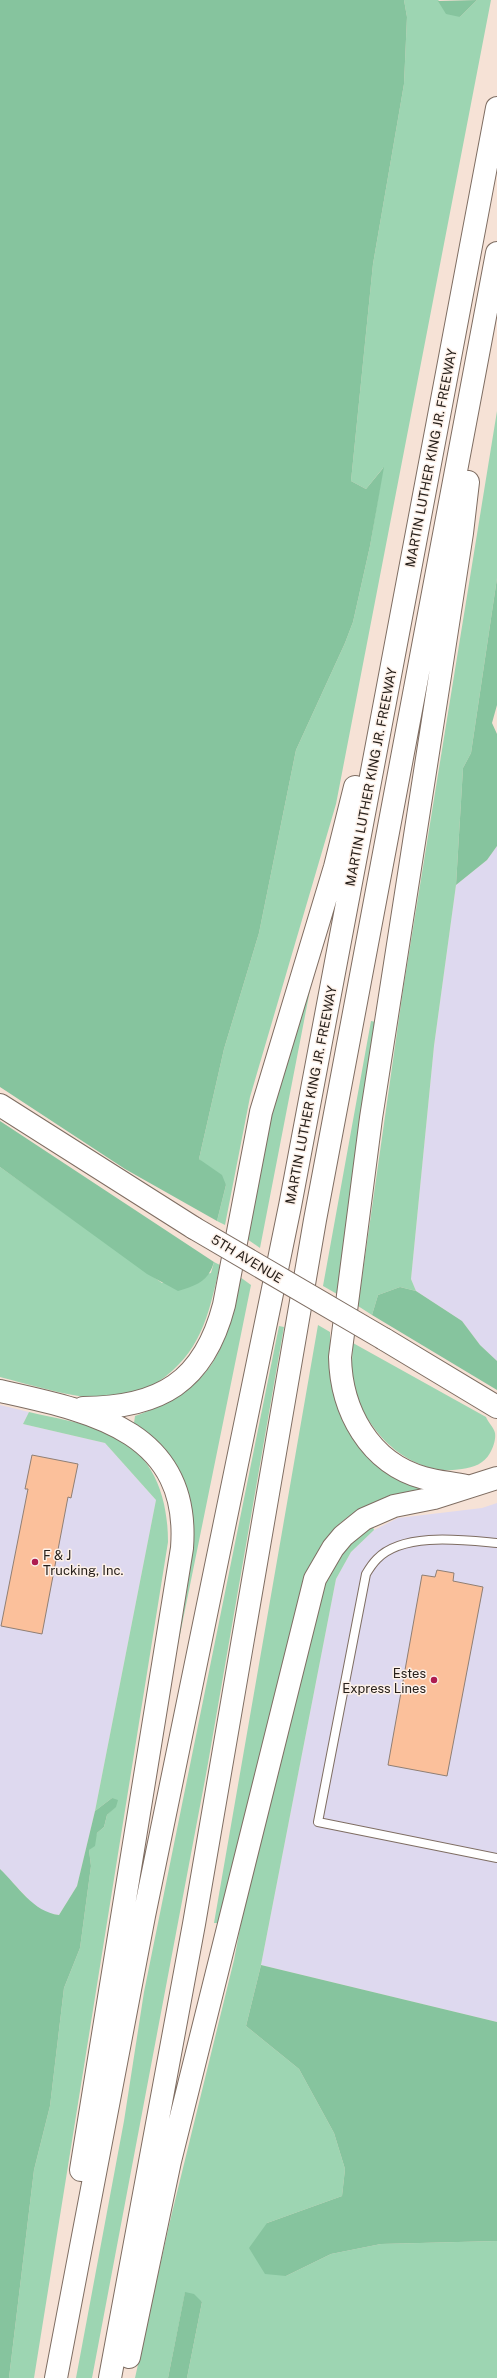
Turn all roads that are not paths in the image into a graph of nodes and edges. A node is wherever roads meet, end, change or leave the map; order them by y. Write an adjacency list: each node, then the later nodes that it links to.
1 (497, 108): 4 (main road, MARTIN LUTHER KING JR. FREEWAY)
2 (497, 253): 3 (main road, MARTIN LUTHER KING JR. FREEWAY)
3 (485, 320): 10 (main road); 15 (main road, MARTIN LUTHER KING JR. FREEWAY)
4 (430, 463): 8 (main road); 14 (main road, MARTIN LUTHER KING JR. FREEWAY)
5 (0, 1105): 7 (main road, 5TH AVENUE, bridge)
6 (0, 1391): 8 (main road)
7 (497, 1407)
8 (74, 1408): 13 (main road)
9 (497, 1478): 10 (main road)
10 (466, 1486): 16 (main road)
11 (497, 1543): 12 (lane)
12 (497, 1858)
13 (48, 2378)
14 (56, 2378)
15 (110, 2378)
16 (124, 2378)

